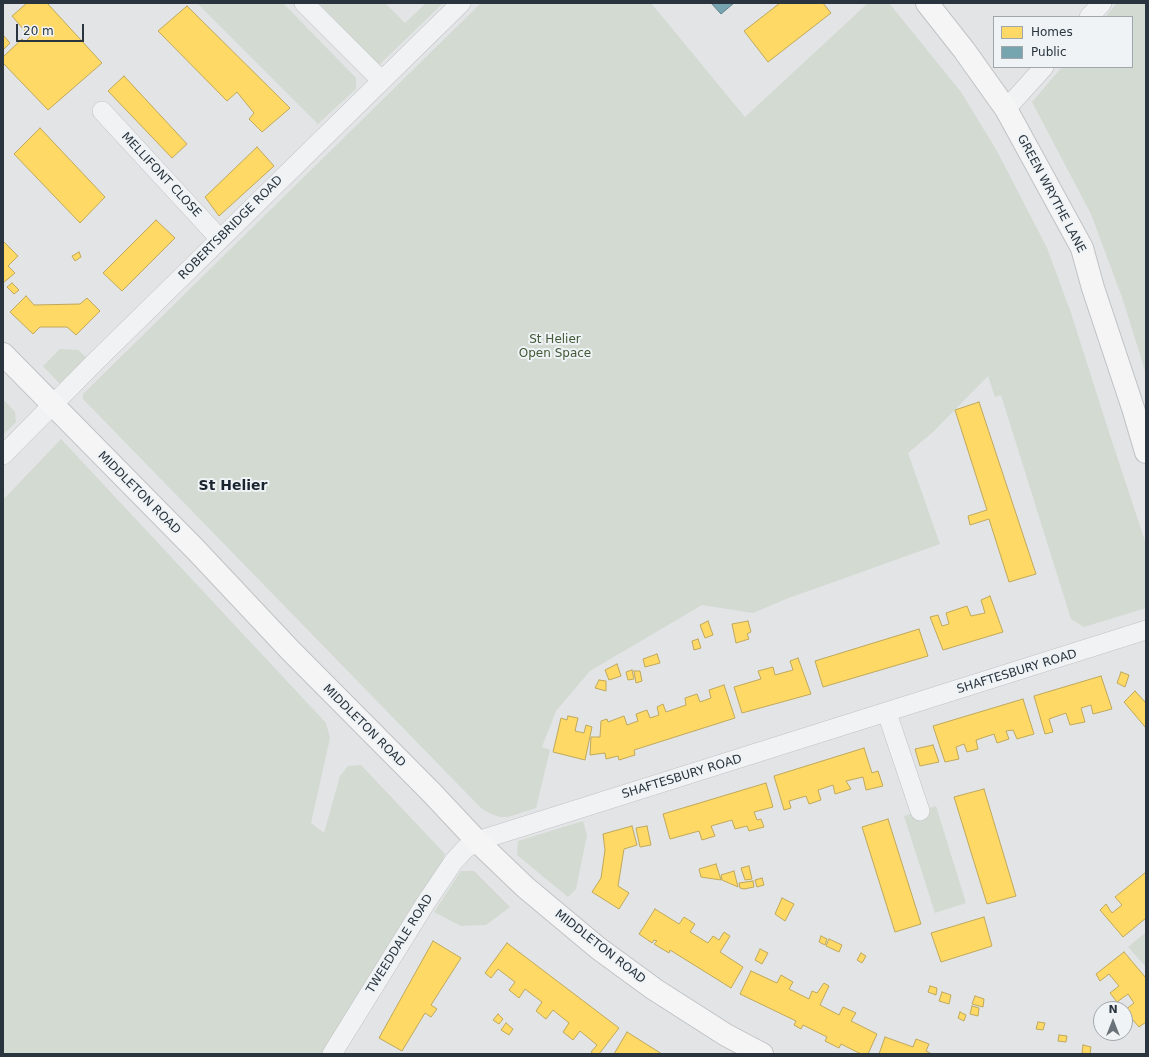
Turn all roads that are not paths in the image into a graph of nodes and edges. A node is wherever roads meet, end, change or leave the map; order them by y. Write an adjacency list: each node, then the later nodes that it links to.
1 (304, 3): 7 (street)
2 (461, 3): 7 (street, ROBERTSBRIDGE ROAD)
3 (927, 3): 8 (street, GREEN WRYTHE LANE)
4 (1102, 3): 5 (street)
5 (1090, 16)
6 (1043, 68): 8 (street)
7 (381, 80): 10 (street, ROBERTSBRIDGE ROAD)
8 (1006, 109): 13 (street, GREEN WRYTHE LANE)
9 (102, 110): 10 (street, MELLIFONT CLOSE)
10 (220, 239): 12 (street, ROBERTSBRIDGE ROAD)
11 (3, 354): 12 (street, MIDDLETON ROAD)
12 (52, 405): 14 (street, ROBERTSBRIDGE ROAD); 18 (street, MIDDLETON ROAD)
13 (1146, 452)
14 (3, 455)
15 (1146, 630): 16 (street, SHAFTESBURY ROAD)
16 (887, 713): 17 (street); 18 (street, SHAFTESBURY ROAD)
17 (920, 811)
18 (477, 841): 19 (street, TWEEDDALE ROAD); 20 (street, MIDDLETON ROAD)
19 (333, 1054)
20 (762, 1054)

